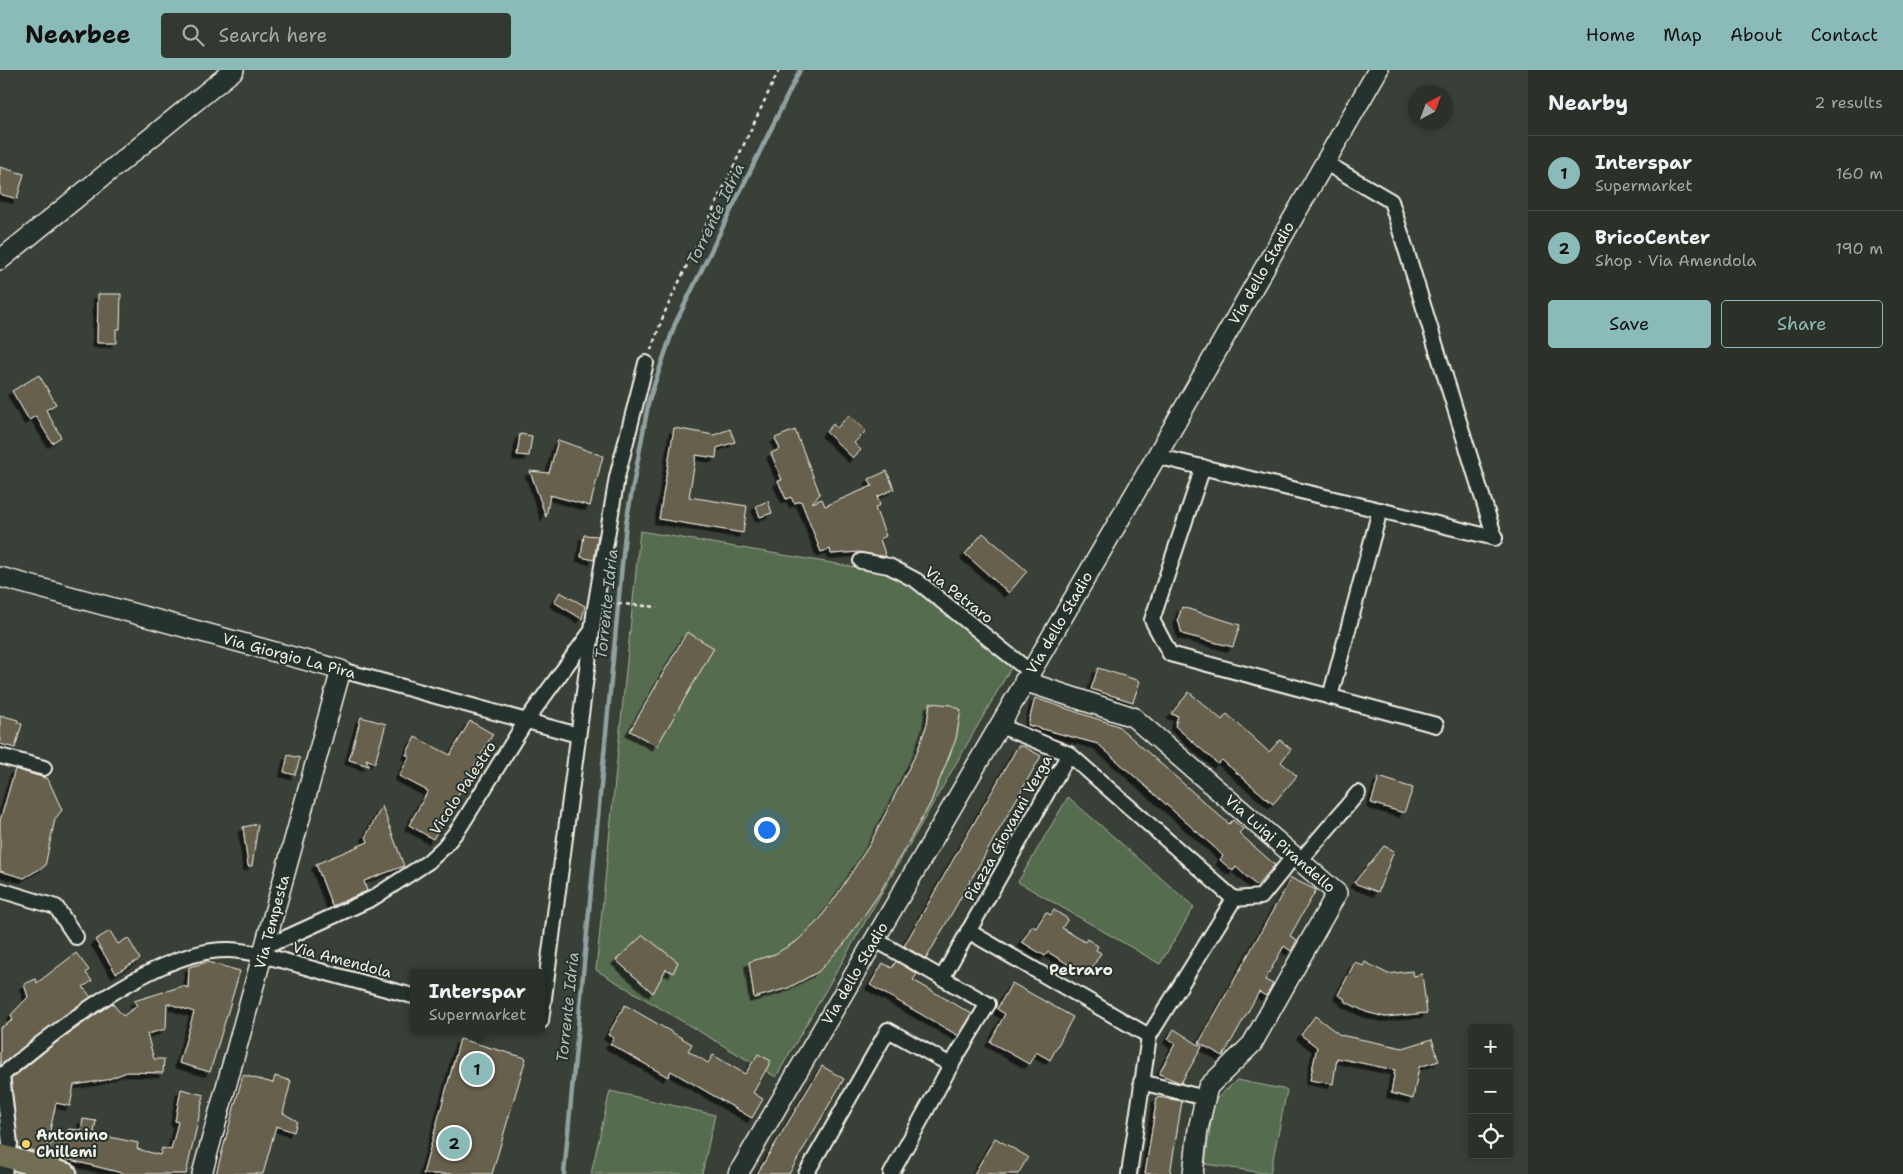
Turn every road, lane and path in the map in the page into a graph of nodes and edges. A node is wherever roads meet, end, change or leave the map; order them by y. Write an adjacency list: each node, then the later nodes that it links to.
1 (234, 70): 5 (street)
2 (779, 70): 6 (path)
3 (1378, 70): 4 (street, Via dello Stadio)
4 (1324, 162): 7 (street, Via dello Stadio); 9 (street)
5 (0, 260)
6 (646, 363): 14 (street)
7 (1154, 460): 8 (street); 16 (street, Via dello Stadio)
8 (1203, 467): 9 (street); 17 (street)
9 (1380, 510): 17 (street)
10 (861, 561): 16 (street, Via Petraro)
11 (0, 577): 15 (street, Via Giorgio La Pira)
12 (606, 603): 13 (path)
13 (658, 607)
14 (592, 630): 18 (street, Vicolo Palestro); 21 (street)
15 (341, 670): 18 (street, Via Giorgio La Pira); 32 (street, Via Tempesta)
16 (1026, 676): 19 (street, Via dello Stadio); 26 (street, Via Luigi Pirandello)
17 (1330, 697): 20 (street)
18 (526, 721): 21 (street, Via Giorgio La Pira); 32 (street, Vicolo Palestro)
19 (998, 725): 22 (street); 31 (street, Via dello Stadio)
20 (1436, 725)
21 (578, 735): 34 (street)
22 (1069, 754): 28 (street, Piazza Giovanni Verga); 29 (street, Piazza Giovanni Verga)
23 (0, 756): 24 (street)
24 (44, 768)
25 (1358, 792): 26 (street)
26 (1297, 859): 28 (street); 40 (street, Via Luigi Pirandello)
27 (0, 890): 30 (street)
28 (1234, 899): 36 (street)
29 (968, 931): 33 (street, Piazza Giovanni Verga); 36 (street)
30 (76, 937)
31 (874, 939): 33 (street); 44 (street, Via dello Stadio)
32 (264, 950): 35 (street, Via Amendola); 38 (street, Via Amendola); 43 (street, Via Tempesta)
33 (942, 978): 37 (street)
34 (545, 990)
35 (410, 995)
36 (1149, 1036): 39 (street)
37 (951, 1065): 45 (street); 46 (street)
38 (1, 1076): 41 (street)
39 (1141, 1082): 40 (street); 47 (street)
40 (1204, 1098): 48 (street, Via Luigi Pirandello)
41 (4, 1162): 42 (main road)
42 (66, 1174)
43 (202, 1174)
44 (738, 1174)
45 (806, 1174)
46 (891, 1174)
47 (1129, 1174)
48 (1192, 1174)

